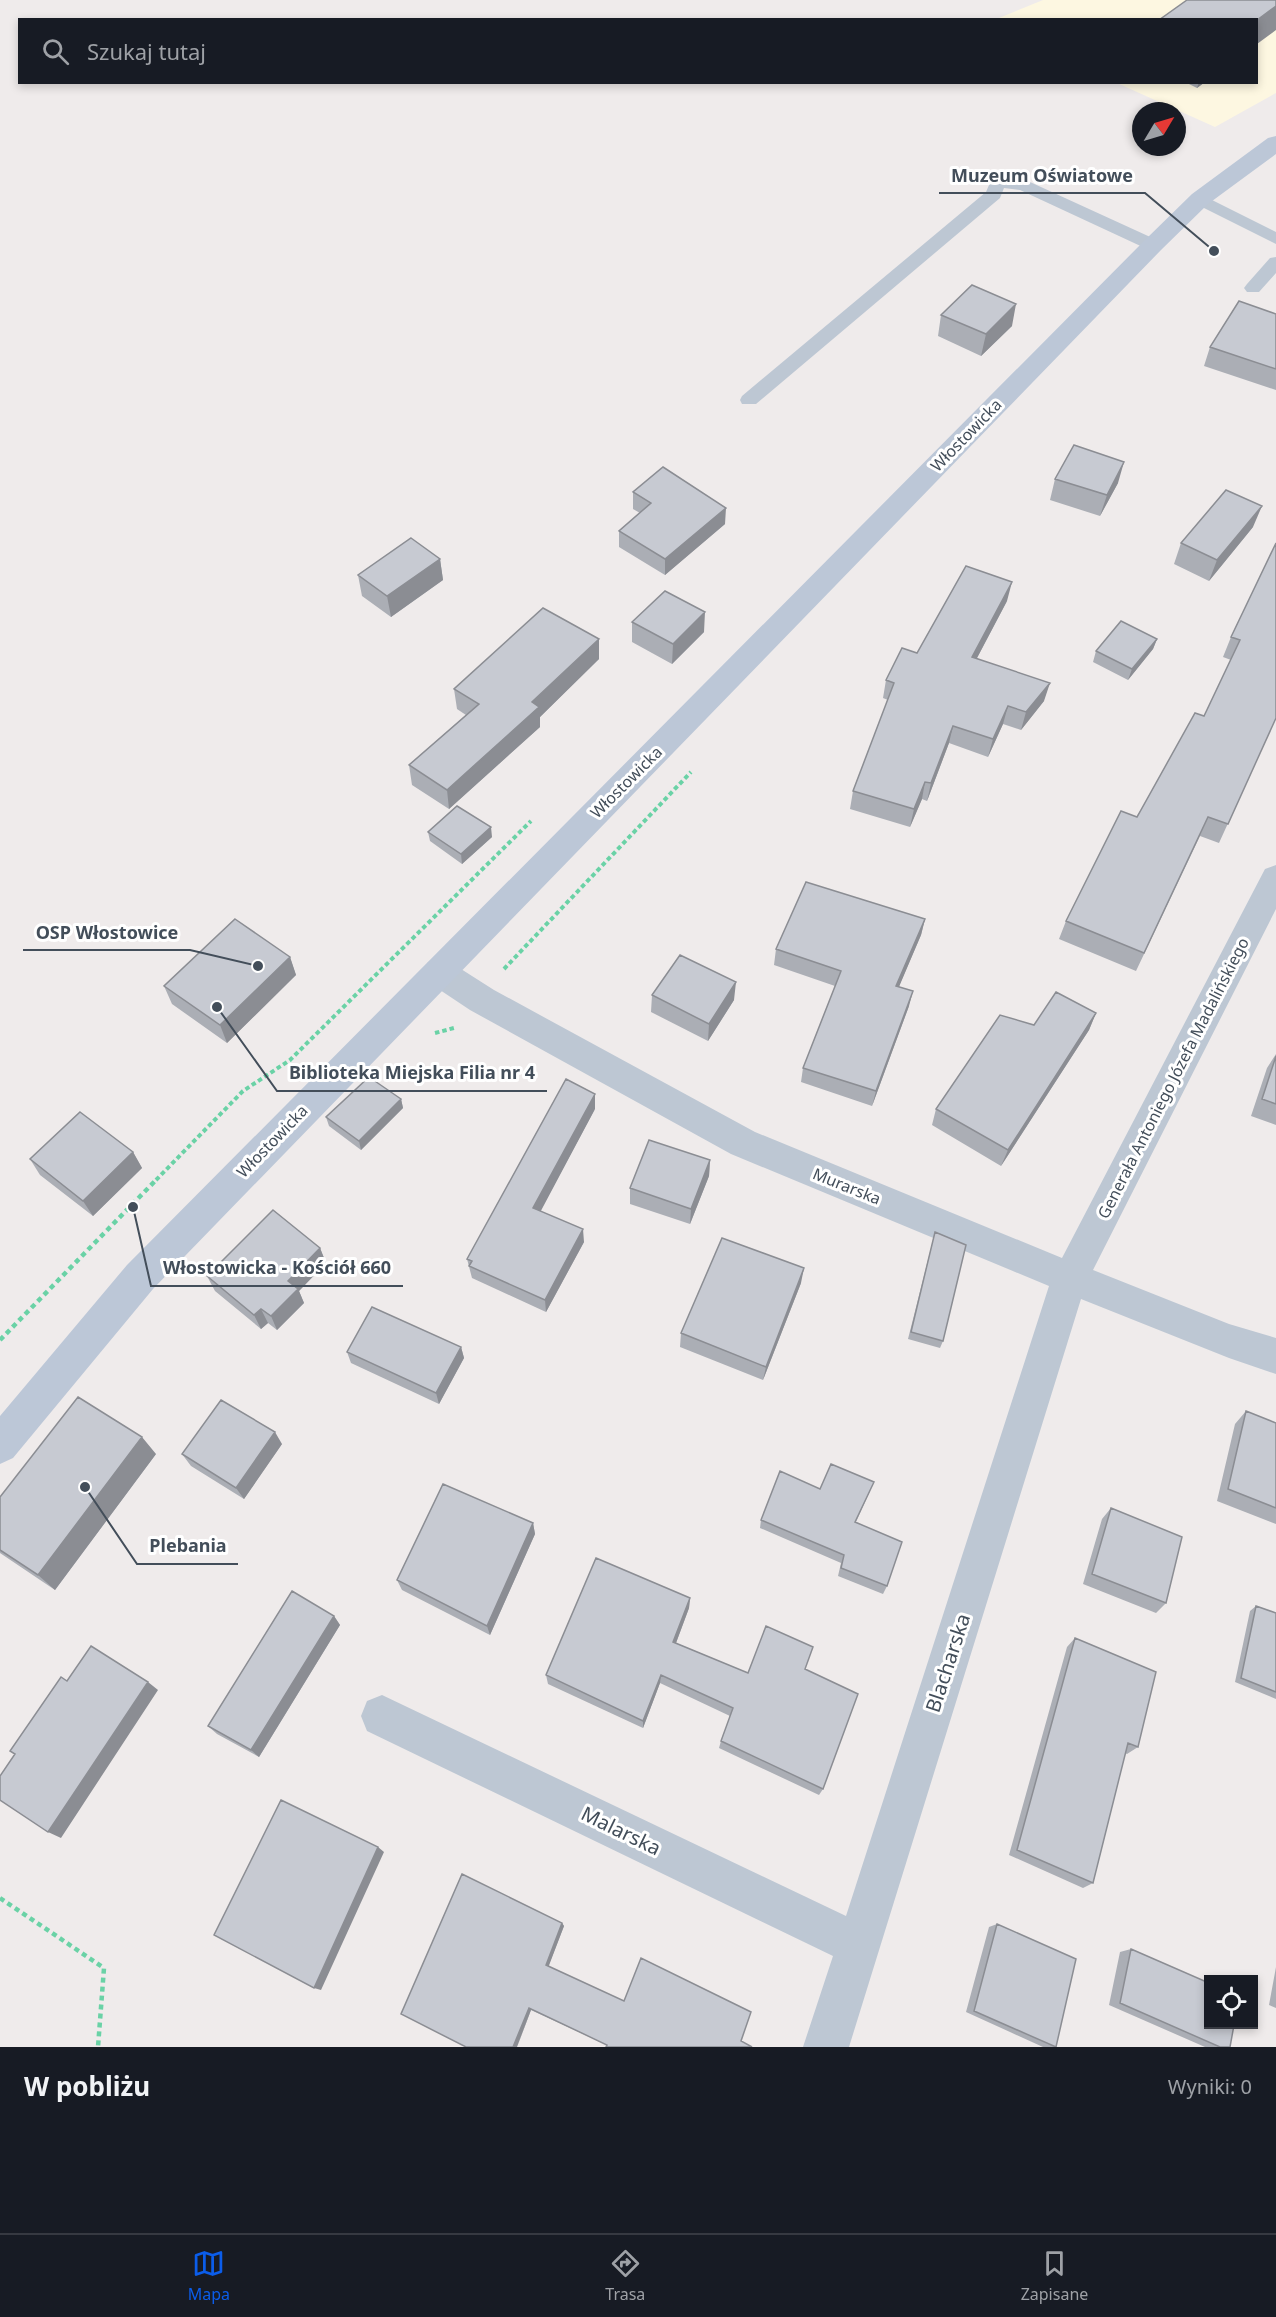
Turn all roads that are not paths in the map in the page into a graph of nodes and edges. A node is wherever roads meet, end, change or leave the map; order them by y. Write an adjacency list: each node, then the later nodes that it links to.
1 (1276, 143): 2 (main road, Włostowicka)
2 (1200, 199): 3 (lane); 4 (main road, Włostowicka)
3 (1276, 239)
4 (1153, 245): 7 (lane); 9 (main road, Włostowicka)
5 (1276, 262): 6 (lane)
6 (1253, 288)
7 (749, 400)
8 (1276, 878): 10 (street, Generała Antoniego Józefa Madalińskiego)
9 (439, 972): 10 (street, Murarska); 12 (main road, Włostowicka)
10 (1070, 1278): 11 (street, Murarska); 14 (street, Blacharska)
11 (1276, 1356)
12 (0, 1445)
13 (382, 1716): 14 (street, Malarska)
14 (859, 1945): 15 (street, Blacharska)
15 (826, 2047)

